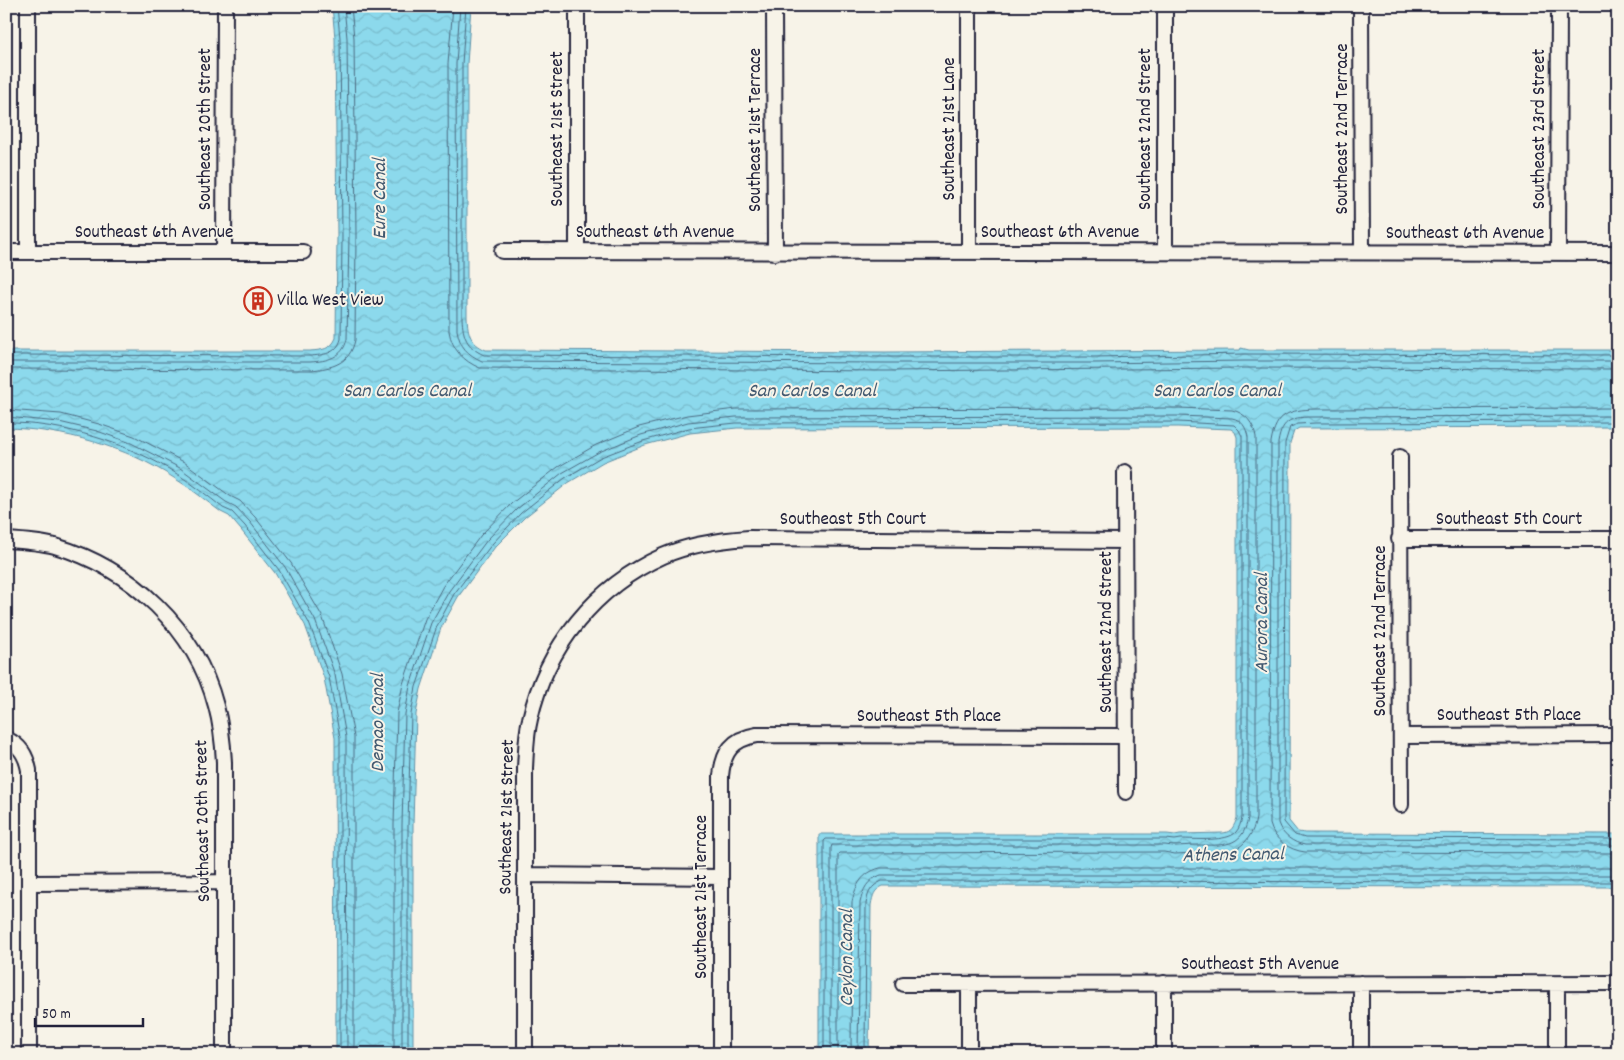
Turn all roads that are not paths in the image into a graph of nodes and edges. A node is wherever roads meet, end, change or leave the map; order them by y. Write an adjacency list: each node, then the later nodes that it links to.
1 (28, 6): 11 (street)
2 (225, 6): 12 (street, Southeast 20th Street)
3 (578, 6): 14 (street, Southeast 21st Street)
4 (774, 6): 18 (street, Southeast 21st Terrace)
5 (969, 6): 15 (street, Southeast 21st Lane)
6 (1165, 6): 16 (street, Southeast 22nd Street)
7 (1362, 6): 17 (street, Southeast 22nd Terrace)
8 (1559, 6): 19 (street, Southeast 23rd Street)
9 (502, 251): 14 (street, Southeast 6th Avenue)
10 (6, 252): 11 (street, Southeast 6th Avenue)
11 (28, 252): 12 (street, Southeast 6th Avenue)
12 (224, 252): 13 (street, Southeast 6th Avenue)
13 (303, 252)
14 (577, 252): 18 (street, Southeast 6th Avenue)
15 (969, 252): 16 (street, Southeast 6th Avenue); 18 (street, Southeast 6th Avenue)
16 (1165, 252): 17 (street, Southeast 6th Avenue)
17 (1362, 252): 19 (street, Southeast 6th Avenue)
18 (774, 253)
19 (1558, 253): 20 (street, Southeast 6th Avenue)
20 (1618, 253)
21 (1400, 457): 23 (street, Southeast 22nd Terrace)
22 (1126, 472): 26 (street, Southeast 22nd Street)
23 (1400, 539): 24 (street, Southeast 5th Court); 30 (street, Southeast 22nd Terrace)
24 (1618, 539)
25 (6, 540): 37 (street, Southeast 20th Street)
26 (1125, 541): 27 (street, Southeast 5th Court); 29 (street, Southeast 22nd Street)
27 (597, 600): 35 (street, Southeast 21st Street)
28 (1618, 735): 30 (street, Southeast 5th Place)
29 (1126, 736): 32 (street, Southeast 5th Place); 33 (street, Southeast 22nd Street)
30 (1401, 736): 34 (street, Southeast 22nd Terrace)
31 (11, 742): 38 (street)
32 (734, 744): 36 (street, Southeast 21st Terrace)
33 (1126, 792)
34 (1401, 805)
35 (525, 875): 36 (street); 47 (street, Southeast 21st Street)
36 (721, 877): 48 (street, Southeast 21st Terrace)
37 (224, 882): 38 (street); 46 (street, Southeast 20th Street)
38 (29, 883): 45 (street)
39 (1164, 983): 40 (street, Southeast 5th Avenue); 43 (street, Southeast 5th Avenue); 50 (street)
40 (1361, 983): 44 (street, Southeast 5th Avenue); 51 (street)
41 (1618, 983): 44 (street, Southeast 5th Avenue)
42 (903, 984): 43 (street, Southeast 5th Avenue)
43 (970, 984): 49 (street)
44 (1557, 984): 52 (street)
45 (28, 1054)
46 (224, 1054)
47 (525, 1054)
48 (721, 1054)
49 (969, 1054)
50 (1164, 1054)
51 (1361, 1054)
52 (1557, 1054)

